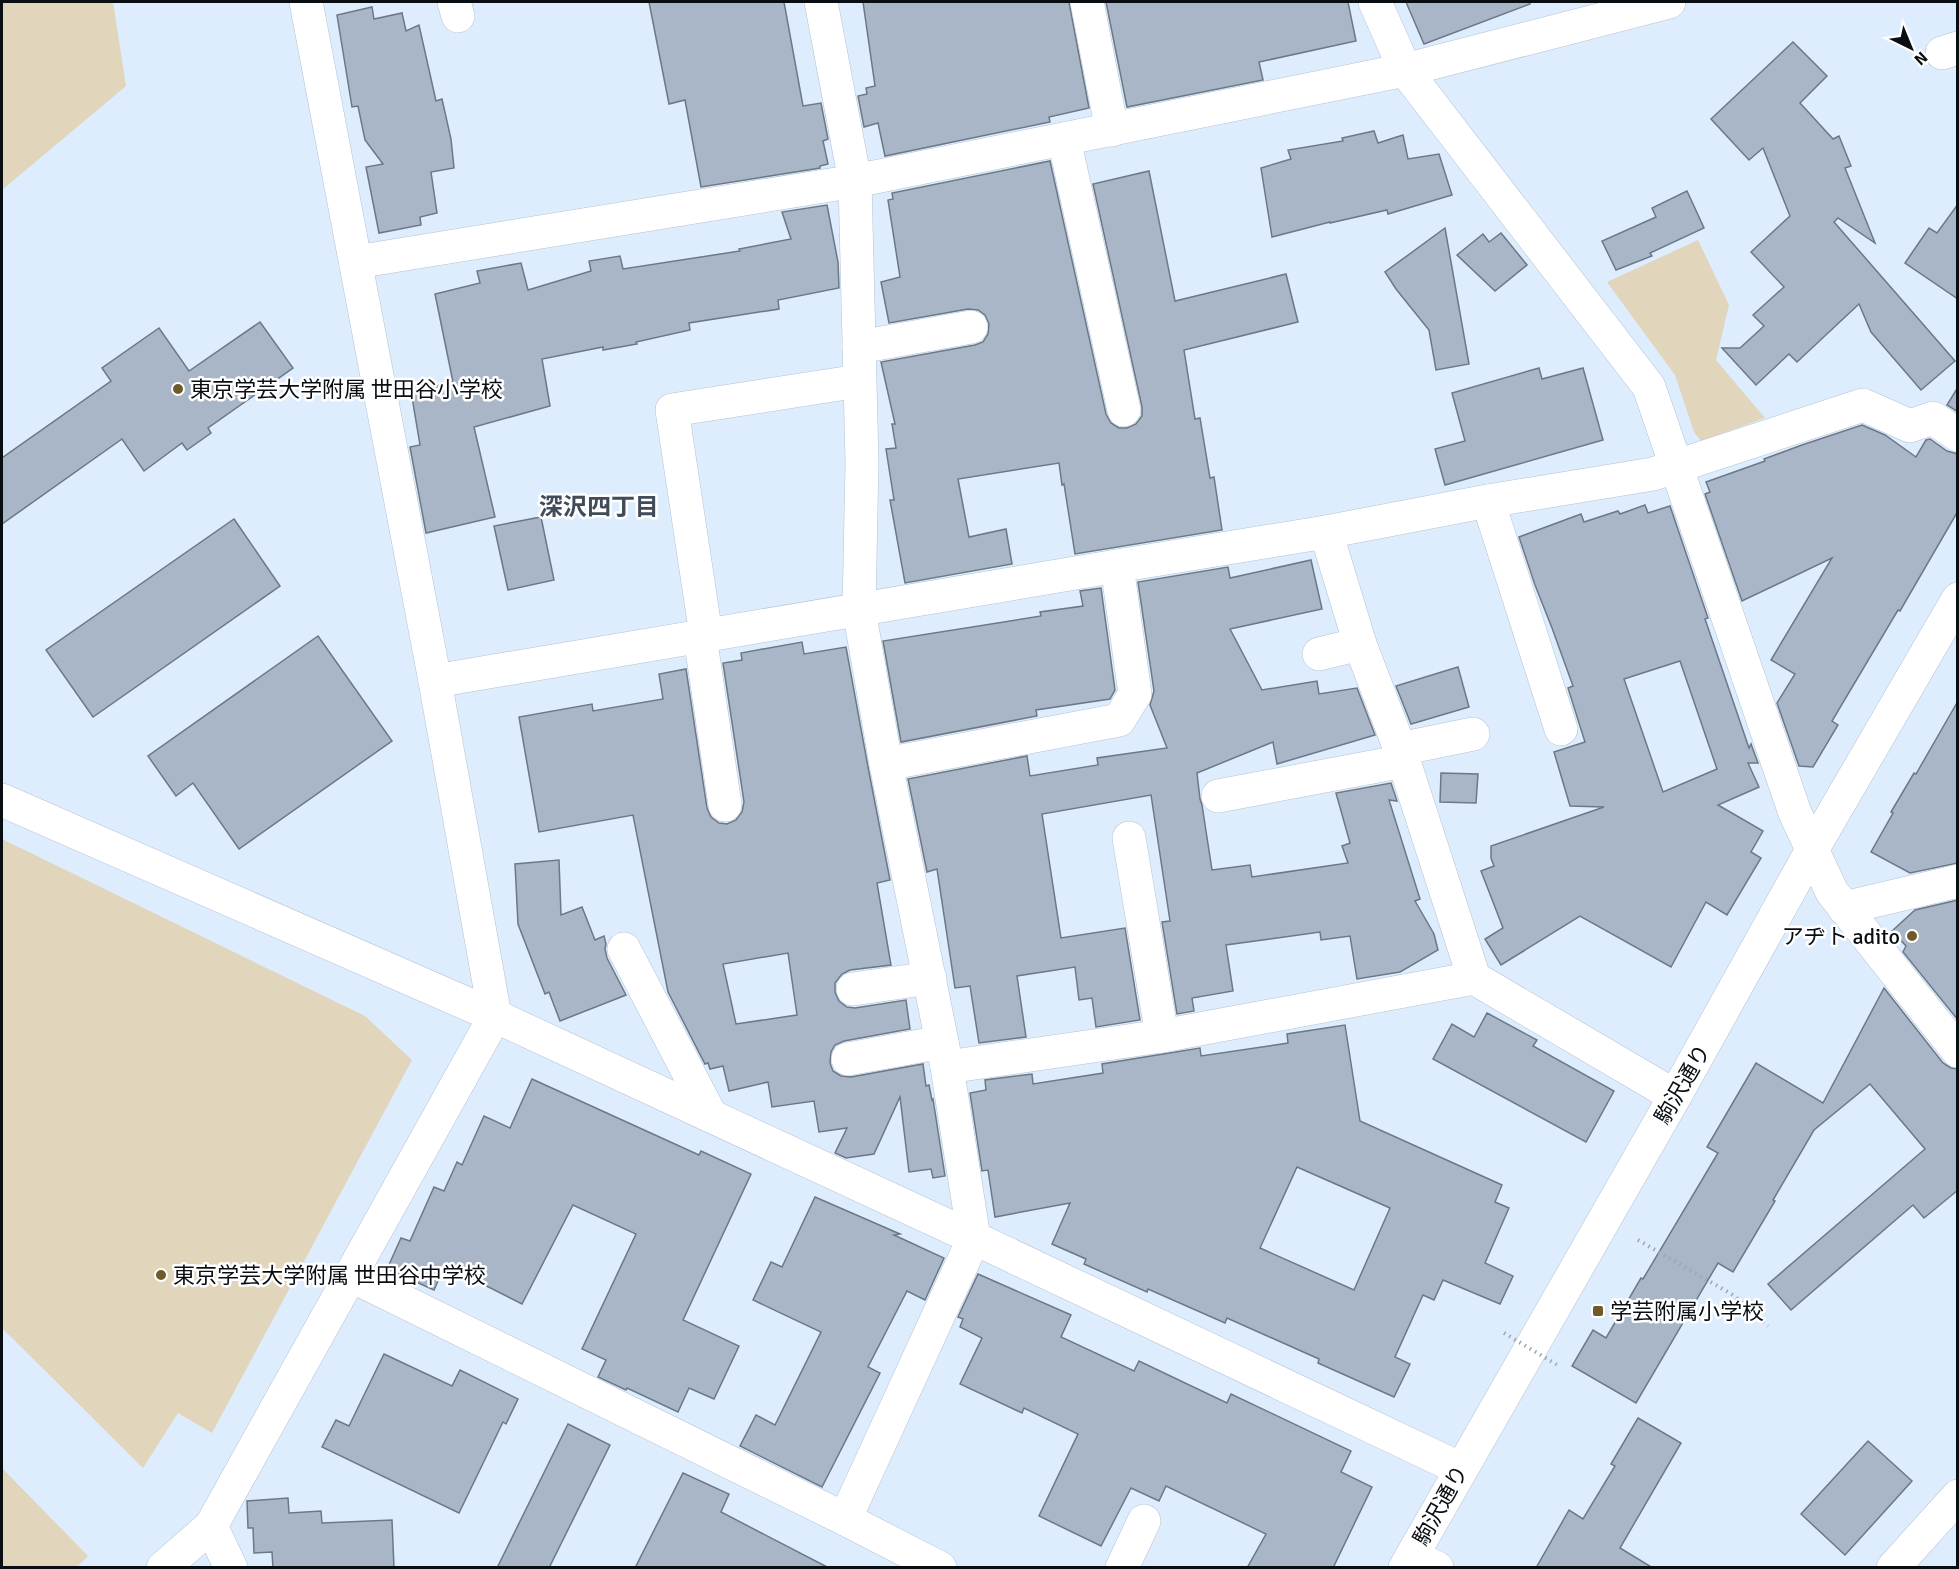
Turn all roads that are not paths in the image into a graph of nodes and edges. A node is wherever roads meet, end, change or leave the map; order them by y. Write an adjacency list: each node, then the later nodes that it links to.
1 (306, 2): 10 (street)
2 (821, 2): 9 (street)
3 (1087, 2): 7 (street)
4 (1375, 2): 6 (street)
5 (1669, 2): 6 (street)
6 (1405, 70): 7 (street); 16 (street)
7 (1112, 130): 8 (street)
8 (1064, 139): 9 (street); 14 (street)
9 (855, 181): 10 (street); 12 (street)
10 (356, 262): 25 (street)
11 (971, 327): 12 (street)
12 (859, 347): 13 (street)
13 (859, 381): 21 (street); 22 (street)
14 (1124, 410)
15 (1958, 435): 16 (street)
16 (1675, 468): 17 (street); 34 (street)
17 (1488, 501): 18 (street); 26 (street)
18 (1326, 532): 19 (street); 23 (street)
19 (1117, 566): 21 (street); 29 (street)
20 (1958, 599): 34 (street, 駒沢通り)
21 (859, 610): 22 (street); 29 (street)
22 (703, 636): 25 (street); 32 (street)
23 (1360, 644): 24 (street); 28 (street)
24 (1319, 654)
25 (435, 681): 41 (street)
26 (1561, 729)
27 (1473, 734): 28 (street)
28 (1402, 755): 30 (street); 39 (street)
29 (886, 764): 38 (street)
30 (1218, 796)
31 (2, 800): 41 (street)
32 (725, 805)
33 (1129, 838): 42 (street)
34 (1812, 850): 36 (street); 46 (street, 駒沢通り)
35 (1958, 881): 36 (street)
36 (1844, 908): 43 (street)
37 (624, 948): 47 (street)
38 (930, 978): 40 (street); 44 (street)
39 (1474, 978): 42 (street); 46 (street)
40 (853, 989)
41 (495, 1016): 47 (street); 49 (street)
42 (1162, 1036): 44 (street)
43 (1958, 1051)
44 (945, 1054): 45 (street); 48 (street)
45 (848, 1059)
46 (1675, 1096): 50 (street, 駒沢通り)
47 (711, 1116): 48 (street)
48 (974, 1238): 50 (street); 52 (street)
49 (352, 1276): 52 (street); 54 (street)
50 (1461, 1469): 55 (street, 駒沢通り)
51 (1958, 1496): 60 (street)
52 (845, 1519): 58 (street)
53 (1144, 1521): 59 (street)
54 (211, 1526): 56 (street); 57 (street)
55 (1418, 1564)
56 (163, 1568)
57 (231, 1568)
58 (940, 1568)
59 (1122, 1568)
60 (1893, 1568)

